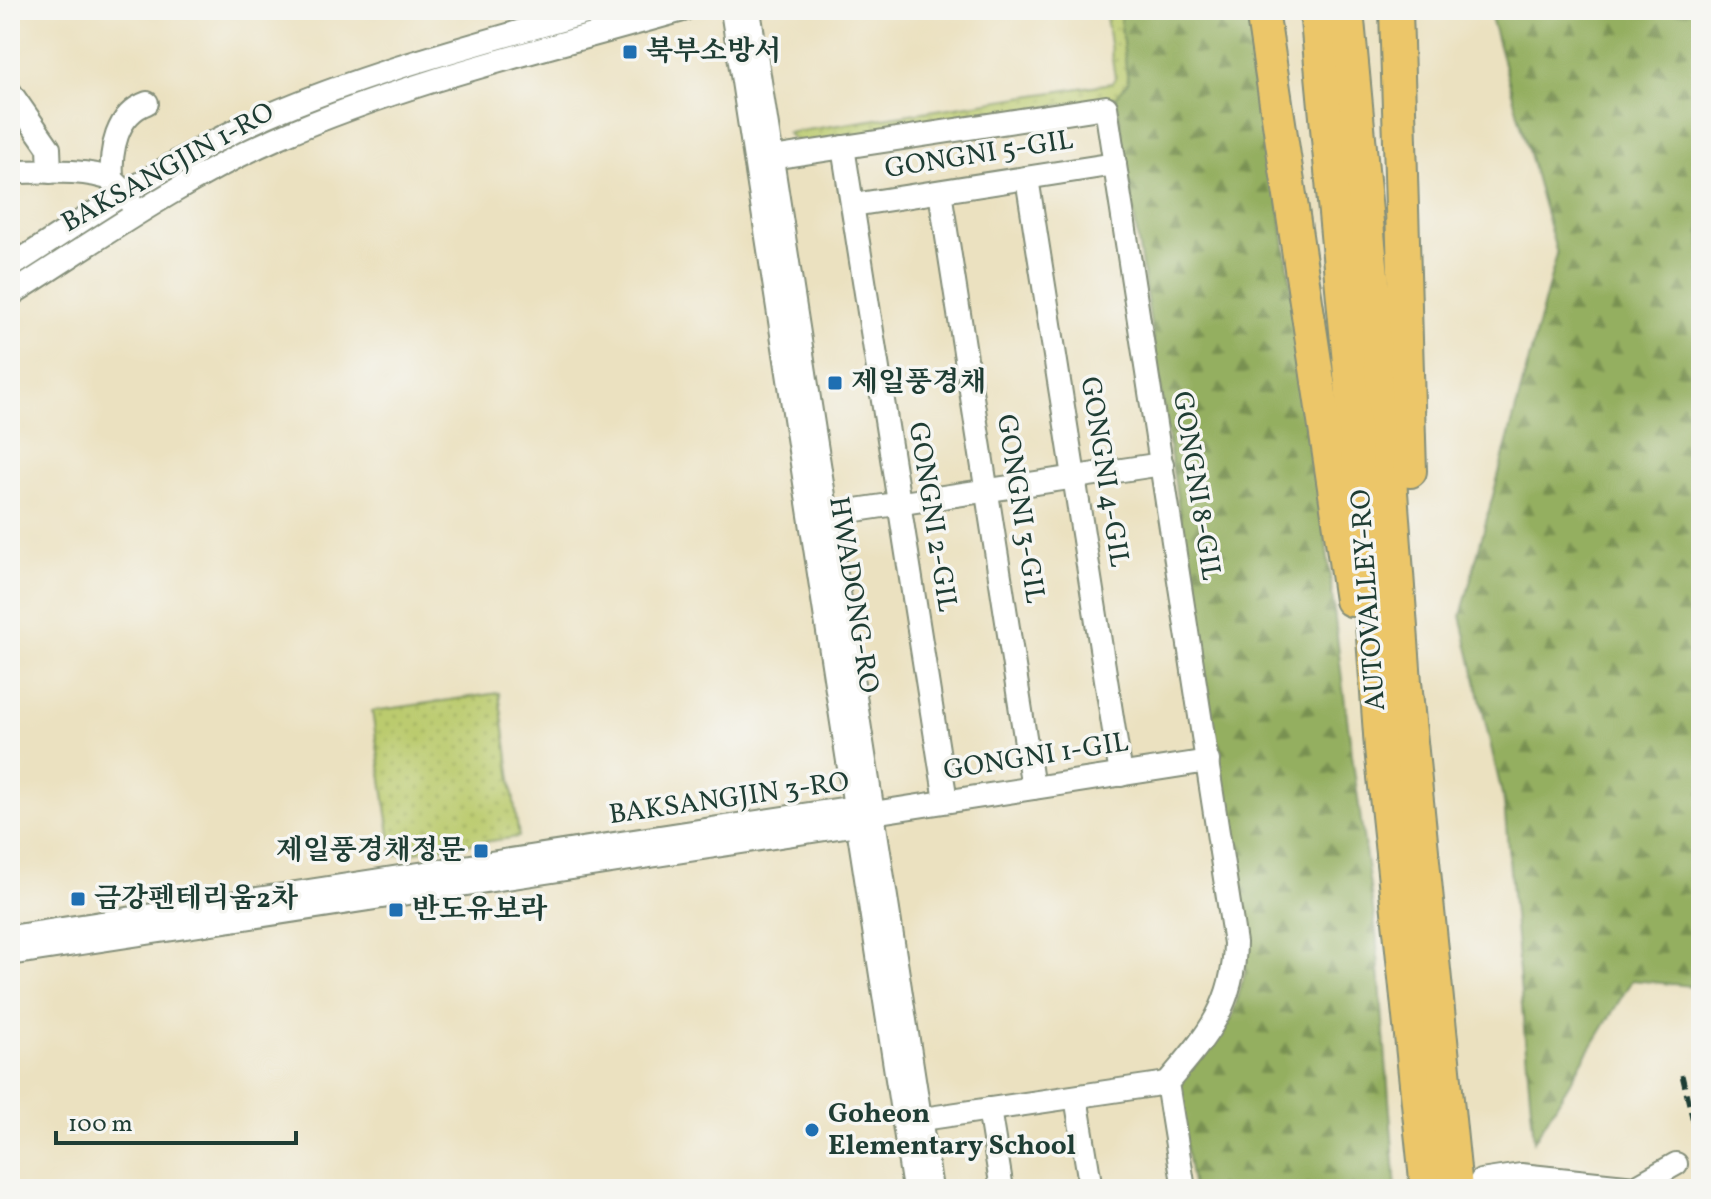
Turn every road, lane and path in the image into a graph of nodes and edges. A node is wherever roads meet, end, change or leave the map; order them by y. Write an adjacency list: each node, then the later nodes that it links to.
1 (596, 10): 17 (street, BAKSANGJIN 1-RO)
2 (683, 10): 20 (street, BAKSANGJIN 1-RO)
3 (732, 10): 27 (street, HWADONG-RO)
4 (749, 10): 12 (street, HWADONG-RO)
5 (1262, 10): 32 (highway)
6 (1316, 10): 32 (highway, AUTOVALLEY-RO)
7 (1347, 10): 28 (highway, AUTOVALLEY-RO)
8 (1396, 10): 28 (highway)
9 (10, 92): 15 (street)
10 (147, 103): 17 (street)
11 (843, 147): 12 (street, GONGNI 8-GIL); 13 (street, GONGNI 8-GIL); 19 (street, GONGNI 2-GIL)
12 (772, 158): 27 (street, HWADONG-RO)
13 (1115, 164): 16 (street, GONGNI 5-GIL); 23 (street, GONGNI 8-GIL)
14 (10, 172): 15 (street)
15 (50, 172): 17 (street)
16 (1027, 178): 18 (street, GONGNI 5-GIL); 24 (street, GONGNI 4-GIL)
17 (118, 187): 20 (street); 21 (street, BAKSANGJIN 1-RO)
18 (940, 192): 19 (street, GONGNI 5-GIL); 25 (street, GONGNI 3-GIL)
19 (853, 205): 26 (street, GONGNI 2-GIL)
20 (138, 215): 22 (street, BAKSANGJIN 1-RO)
21 (10, 267)
22 (10, 295)
23 (1162, 464): 24 (street); 29 (street, GONGNI 8-GIL)
24 (1074, 477): 25 (street); 30 (street, GONGNI 4-GIL)
25 (987, 490): 26 (street); 31 (street, GONGNI 3-GIL)
26 (900, 503): 27 (street); 33 (street, GONGNI 2-GIL)
27 (819, 516): 34 (street, HWADONG-RO)
28 (1405, 682): 42 (highway, AUTOVALLEY-RO)
29 (1208, 761): 30 (street, GONGNI 1-GIL); 37 (street, GONGNI 8-GIL)
30 (1121, 775): 31 (street, GONGNI 1-GIL)
31 (1033, 788): 33 (street, GONGNI 1-GIL)
32 (1385, 791): 48 (highway, AUTOVALLEY-RO)
33 (946, 801): 34 (street, GONGNI 1-GIL)
34 (862, 814): 35 (street, BAKSANGJIN 3-RO); 36 (street, BAKSANGJIN 3-RO); 40 (street, HWADONG-RO)
35 (10, 937)
36 (10, 954)
37 (1167, 1083): 38 (street); 47 (street)
38 (1076, 1097): 39 (street); 46 (street)
39 (989, 1109): 40 (street); 45 (street)
40 (912, 1121): 43 (street, HWADONG-RO); 44 (street, HWADONG-RO)
41 (1676, 1164): 42 (street)
42 (1468, 1185)
43 (914, 1189)
44 (931, 1189)
45 (1002, 1189)
46 (1091, 1189)
47 (1184, 1189)
48 (1427, 1189)

